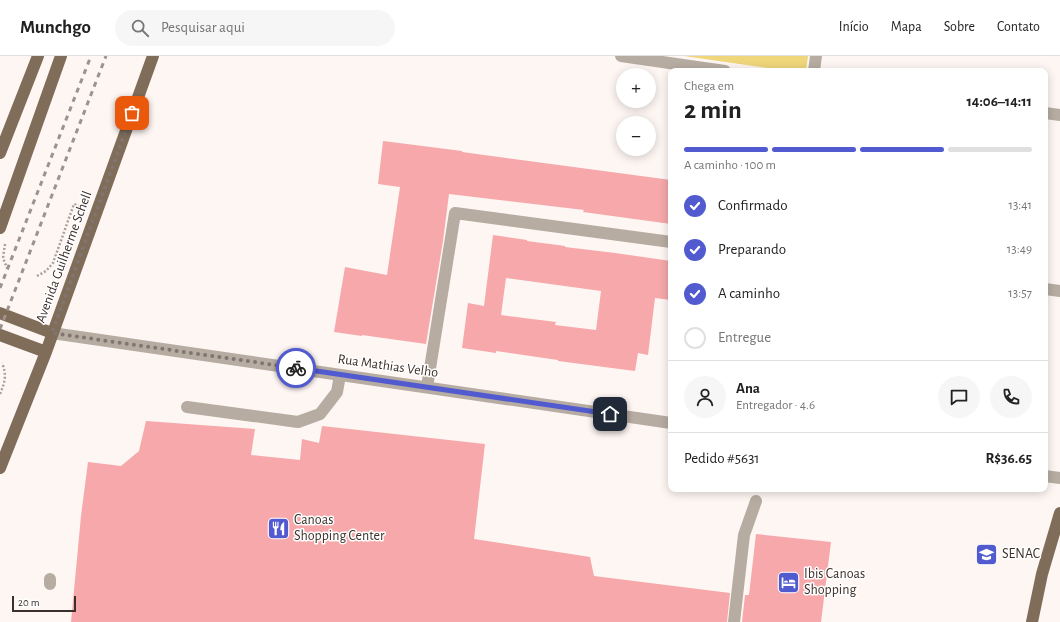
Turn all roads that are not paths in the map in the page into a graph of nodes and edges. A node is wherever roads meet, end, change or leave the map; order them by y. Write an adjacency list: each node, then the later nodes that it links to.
1 (38, 56): 10 (main road)
2 (61, 56): 12 (main road)
3 (153, 56): 17 (main road, Avenida Guilherme Schell)
4 (621, 56): 6 (street)
5 (816, 56): 7 (street)
6 (704, 68)
7 (814, 68)
8 (1048, 113): 9 (street)
9 (1060, 115)
10 (3, 138): 11 (main road)
11 (0, 153)
12 (0, 228)
13 (668, 242): 21 (street)
14 (1048, 289): 15 (street)
15 (1060, 291)
16 (0, 313): 17 (main road)
17 (52, 333): 19 (main road, Avenida Guilherme Schell); 20 (street, Rua Mathias Velho)
18 (0, 335): 19 (main road)
19 (46, 352): 24 (main road, Avenida Guilherme Schell)
20 (340, 375): 21 (street, Rua Mathias Velho); 22 (street)
21 (427, 387): 23 (street, Rua Mathias Velho)
22 (187, 407)
23 (668, 422)
24 (0, 468)
25 (1048, 476): 26 (street)
26 (1060, 478)
27 (756, 501): 29 (street)
28 (1060, 513): 30 (main road)
29 (734, 622)
30 (1032, 622)

